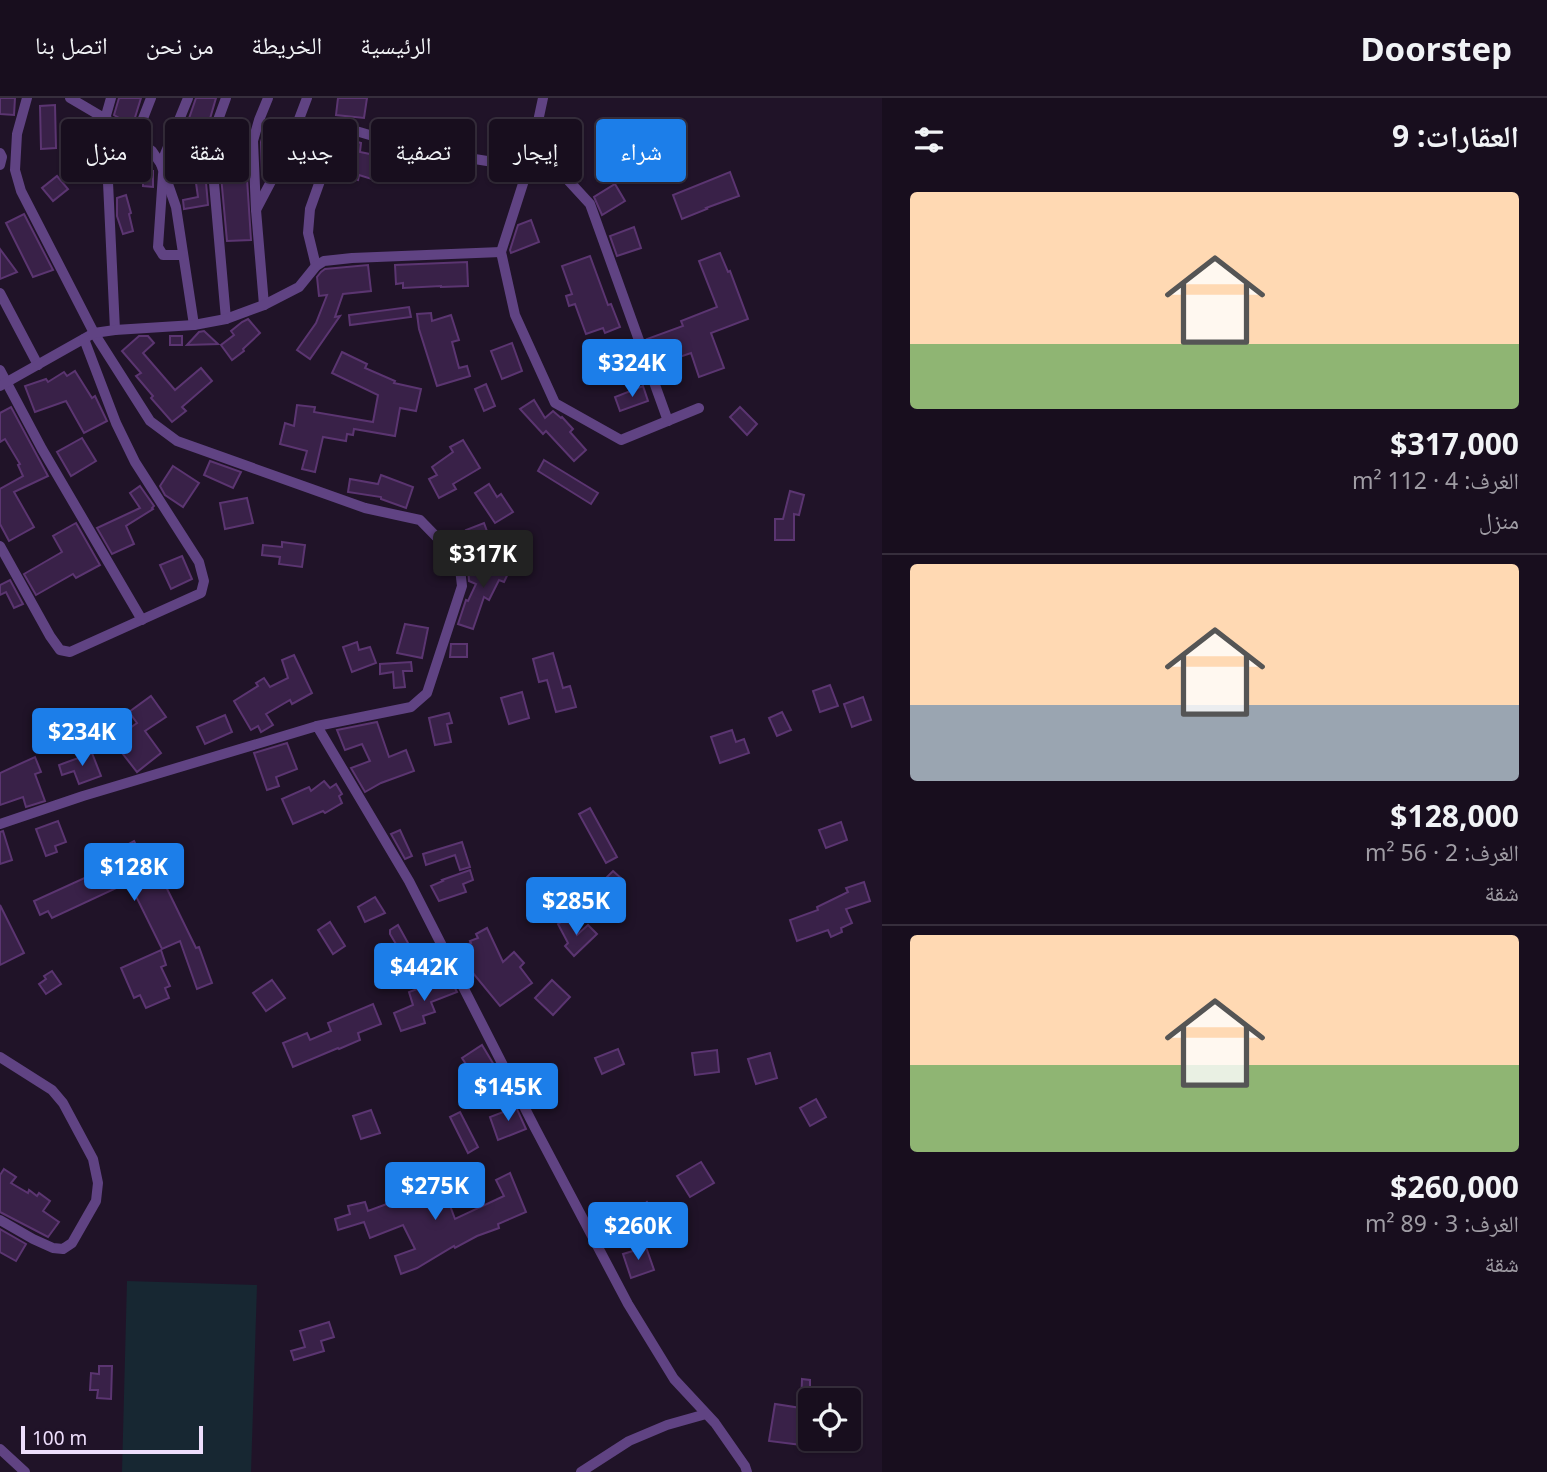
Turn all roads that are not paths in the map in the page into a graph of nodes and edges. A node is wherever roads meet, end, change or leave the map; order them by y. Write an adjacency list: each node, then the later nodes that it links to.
1 (27, 98): 30 (street)
2 (70, 98): 10 (street)
3 (111, 98): 10 (street)
4 (150, 98): 11 (street)
5 (188, 98): 17 (street)
6 (226, 98): 27 (street)
7 (268, 98): 21 (street)
8 (307, 98): 21 (street)
9 (543, 98): 12 (street)
10 (105, 119)
11 (142, 119)
12 (538, 119)
13 (151, 150): 17 (street)
14 (0, 153): 16 (street)
15 (489, 162): 24 (street)
16 (0, 165)
17 (162, 167): 23 (street); 23 (street)
18 (108, 182): 29 (street)
19 (523, 182): 22 (street)
20 (570, 182): 35 (street)
21 (256, 210): 26 (street)
22 (500, 252): 24 (street); 35 (street)
23 (182, 256): 28 (street)
24 (316, 266): 26 (street)
25 (0, 293): 31 (street)
26 (264, 305): 27 (street)
27 (226, 319): 28 (street)
28 (194, 325): 29 (street)
29 (115, 330): 30 (street)
30 (89, 336): 31 (street); 37 (street); 38 (street)
31 (38, 365): 33 (street)
32 (0, 370): 33 (street)
33 (4, 384): 37 (street)
34 (699, 408): 35 (street)
35 (667, 421)
36 (0, 546): 37 (street)
37 (142, 620)
38 (317, 726): 39 (street); 42 (street)
39 (0, 824)
40 (0, 1057): 41 (street)
41 (0, 1220)
42 (706, 1414): 45 (street); 46 (street)
43 (0, 1449): 44 (street)
44 (25, 1472)
45 (581, 1472)
46 (747, 1472)

